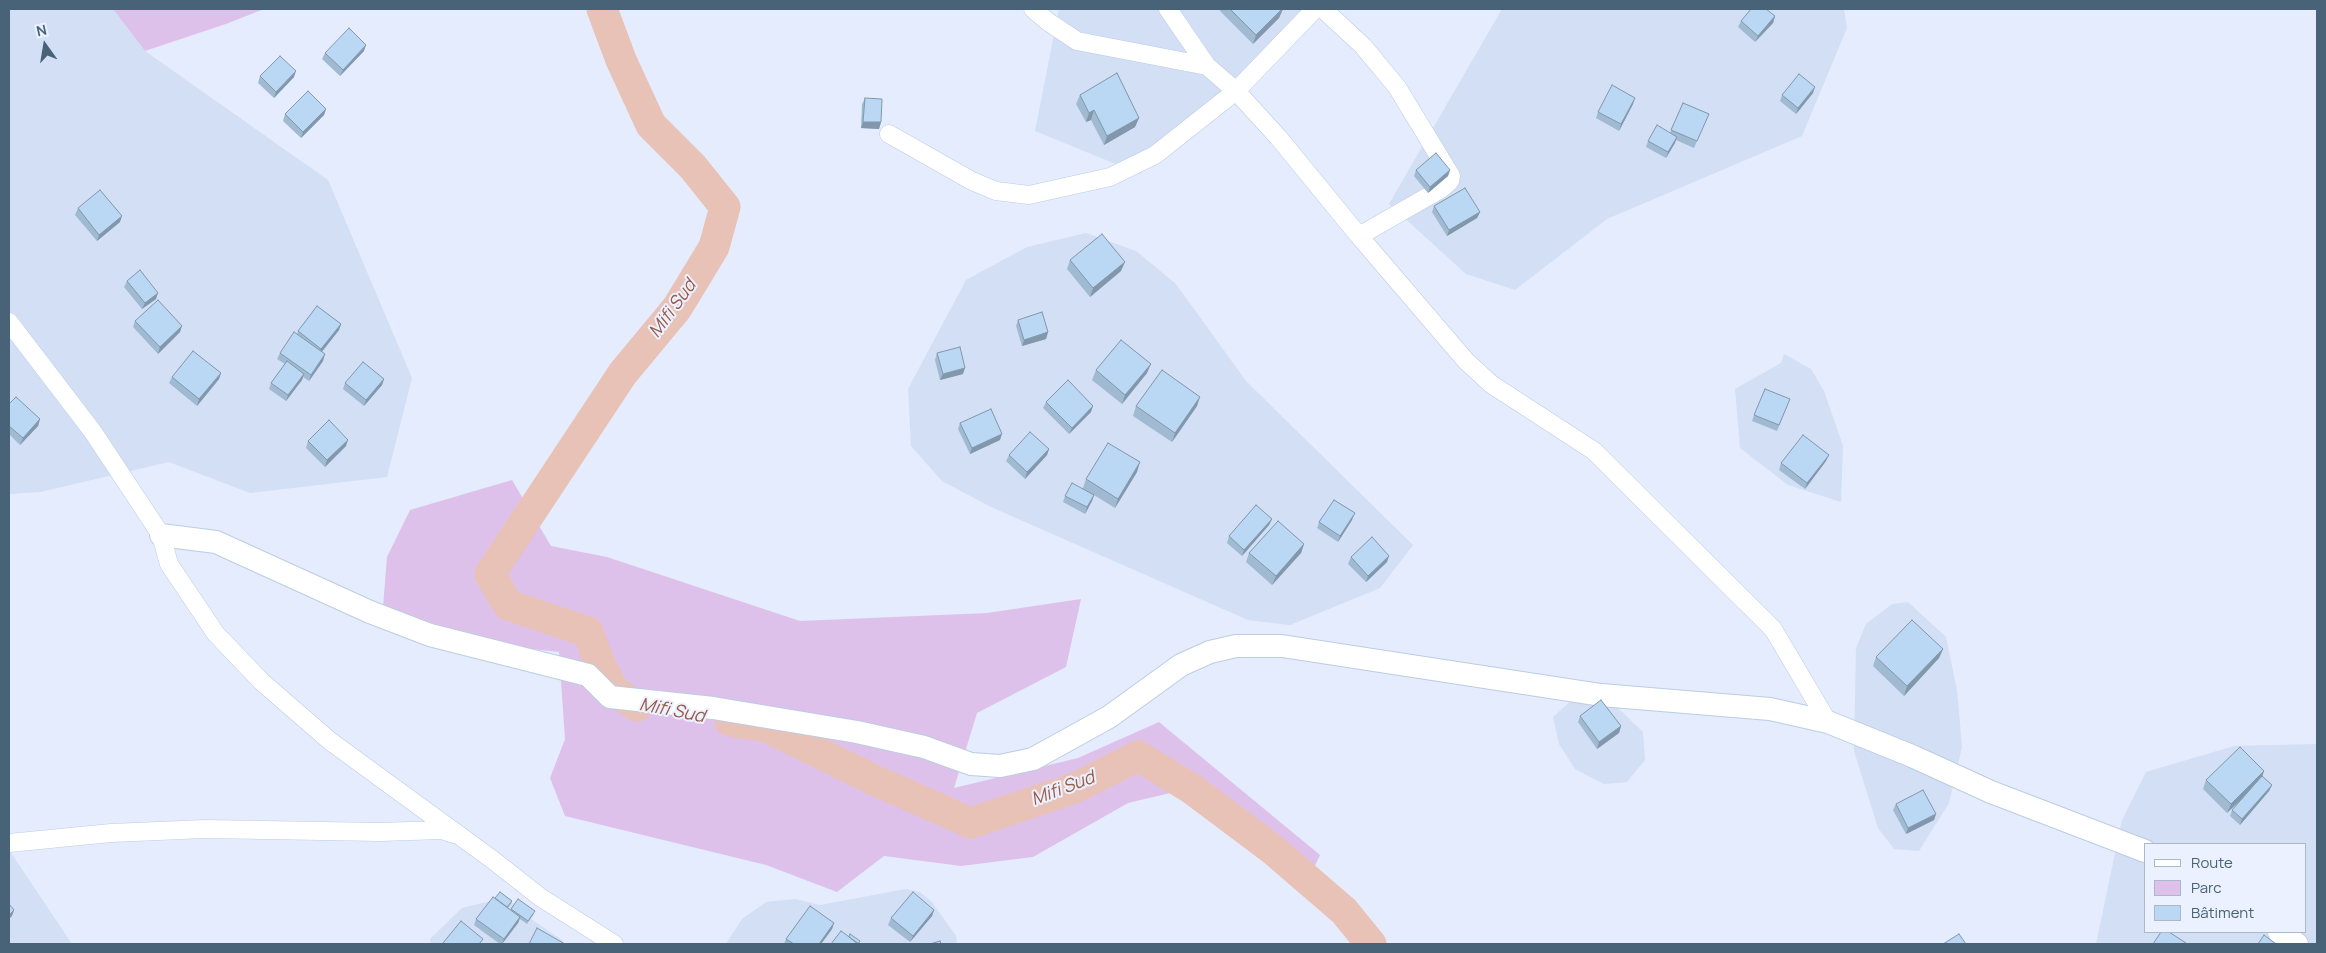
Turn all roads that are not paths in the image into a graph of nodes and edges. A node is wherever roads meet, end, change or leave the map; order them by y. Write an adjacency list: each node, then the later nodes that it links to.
1 (1033, 9): 5 (street)
2 (1168, 9): 5 (street)
3 (1315, 9): 6 (street)
4 (1323, 9): 8 (street)
5 (1207, 66): 6 (street)
6 (1236, 91): 7 (street); 8 (street)
7 (889, 134)
8 (1359, 236): 11 (street)
9 (9, 322): 10 (street)
10 (161, 535): 11 (street); 12 (street)
11 (1828, 722): 14 (street)
12 (459, 836): 13 (street); 16 (street)
13 (9, 843)
14 (2144, 851)
15 (2280, 933): 17 (street)
16 (614, 944)
17 (2297, 944)

